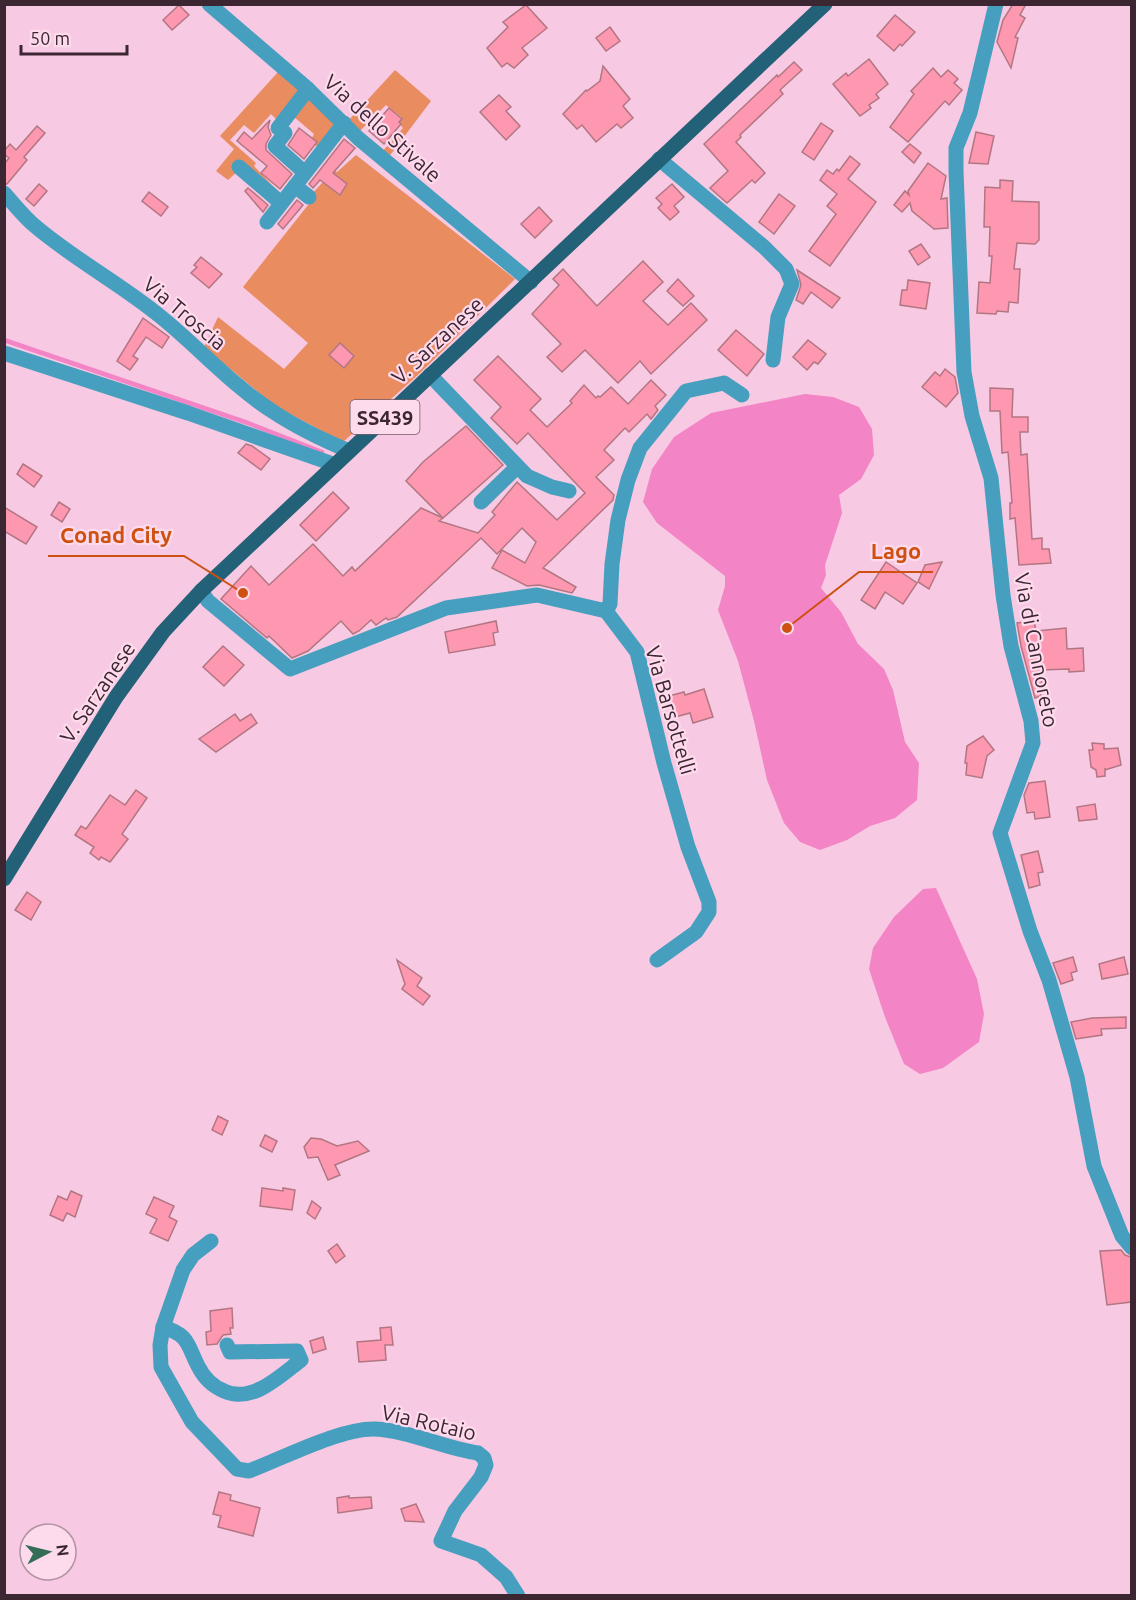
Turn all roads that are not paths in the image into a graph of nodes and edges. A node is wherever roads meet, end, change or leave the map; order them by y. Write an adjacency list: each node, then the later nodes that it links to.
1 (209, 4): 4 (street, Via dello Stivale)
2 (825, 4): 6 (main road, V. Sarzanese / SS439)
3 (996, 4): 29 (street, Via di Cannoreto)
4 (308, 89): 5 (street, Via dello Stivale); 8 (street)
5 (344, 123): 8 (street); 14 (street, Via dello Stivale)
6 (659, 159): 14 (main road, V. Sarzanese / SS439); 16 (street)
7 (239, 167): 12 (street)
8 (304, 172): 9 (street)
9 (295, 186): 11 (street); 12 (street)
10 (4, 193): 19 (street, Via Troscia)
11 (309, 197)
12 (281, 203): 13 (street)
13 (267, 222)
14 (531, 282): 17 (main road, V. Sarzanese / SS439)
15 (4, 353): 20 (street)
16 (773, 360)
17 (430, 375): 19 (main road, V. Sarzanese / SS439); 21 (street)
18 (742, 395): 25 (street)
19 (349, 451): 20 (main road, V. Sarzanese / SS439)
20 (333, 464): 24 (main road, V. Sarzanese / SS439)
21 (516, 466): 22 (street); 23 (street)
22 (569, 491)
23 (481, 502)
24 (201, 591): 25 (street); 26 (main road, V. Sarzanese / SS439)
25 (606, 611): 27 (street, Via Barsottelli)
26 (4, 879)
27 (657, 960)
28 (212, 1241): 30 (street, Via Rotaio)
29 (1131, 1248)
30 (163, 1327): 31 (street); 32 (street, Via Rotaio)
31 (227, 1345)
32 (518, 1596)

